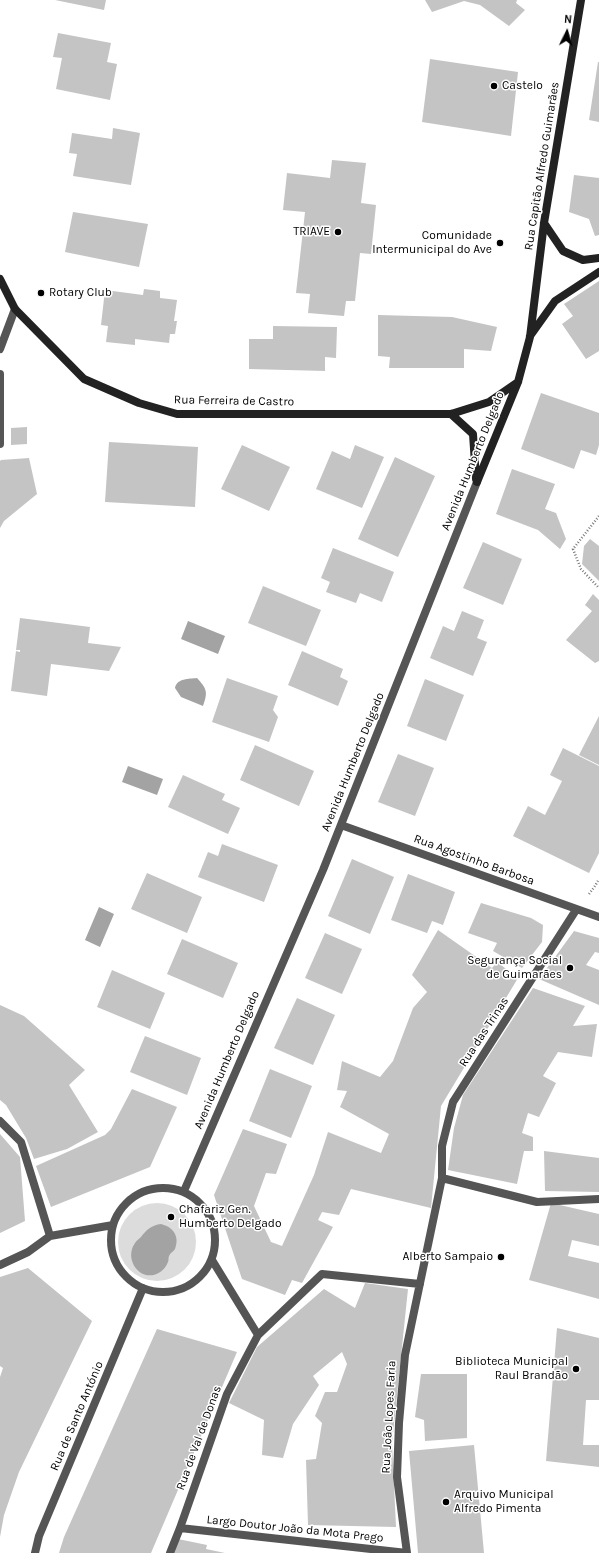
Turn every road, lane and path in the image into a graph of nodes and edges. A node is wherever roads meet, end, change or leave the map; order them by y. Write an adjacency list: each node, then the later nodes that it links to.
1 (581, 0): 2 (street, Rua Capitão Alfredo Guimarães)
2 (544, 223): 3 (street); 7 (street, Rua Capitão Alfredo Guimarães)
3 (599, 258)
4 (599, 272): 7 (street)
5 (0, 279): 6 (street, Rua Ferreira de Castro)
6 (15, 309): 8 (street); 11 (street, Rua Ferreira de Castro)
7 (530, 337): 10 (street, Avenida Humberto Delgado)
8 (0, 349)
9 (0, 374): 12 (street)
10 (518, 382): 11 (street, Rua Ferreira de Castro); 13 (street, Avenida Humberto Delgado)
11 (451, 414): 13 (street)
12 (0, 444)
13 (477, 482): 16 (street, Avenida Humberto Delgado)
14 (599, 516): 15 (path)
15 (599, 588)
16 (341, 825): 17 (street, Rua Agostinho Barbosa); 21 (street, Avenida Humberto Delgado)
17 (576, 910): 18 (street, Rua Agostinho Barbosa); 20 (street, Rua das Trinas)
18 (599, 917)
19 (0, 1121): 24 (street)
20 (442, 1178): 22 (street); 27 (street, Rua das Trinas)
21 (184, 1191): 23 (street); 25 (street)
22 (599, 1199)
23 (113, 1224): 24 (street); 28 (street)
24 (50, 1236): 26 (street)
25 (212, 1260): 28 (street); 29 (street)
26 (0, 1265)
27 (420, 1284): 29 (street, Rua de Val de Donas); 33 (street, Rua João Lopes Faria)
28 (143, 1288): 31 (street, Rua de Santo António)
29 (258, 1335): 30 (street, Rua de Val de Donas)
30 (180, 1528): 32 (street, Rua de Val de Donas); 33 (street, Largo Doutor João da Mota Prego)
31 (35, 1553)
32 (170, 1553)
33 (407, 1553)

